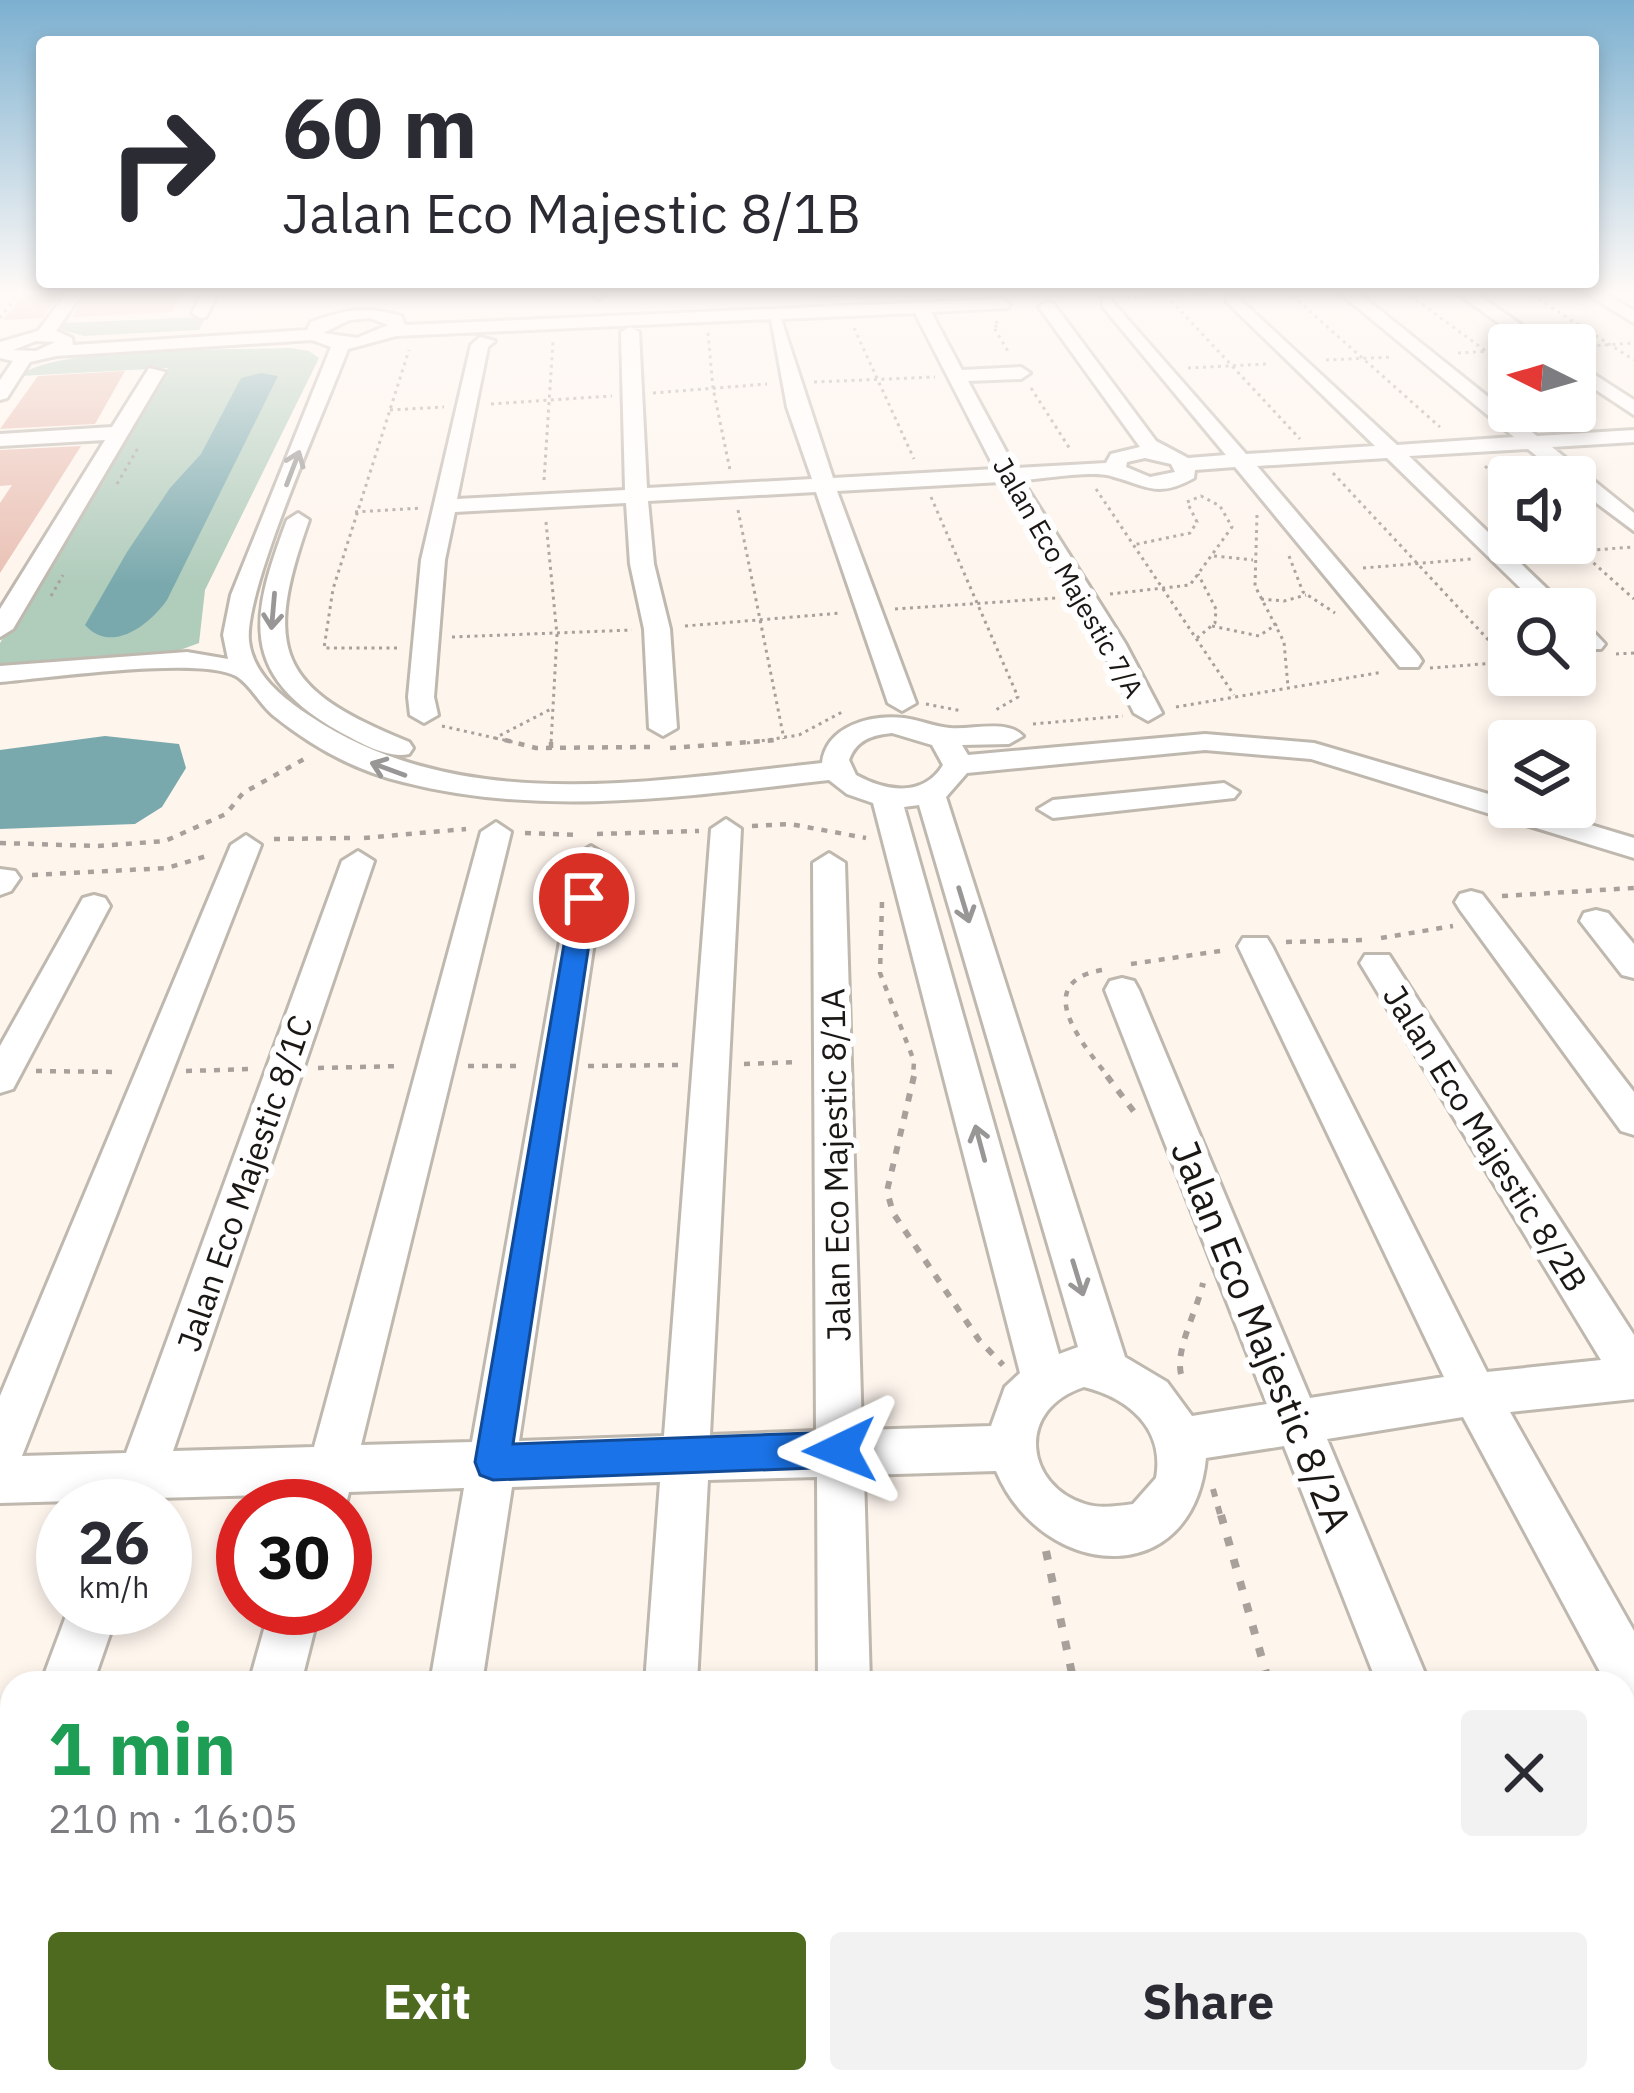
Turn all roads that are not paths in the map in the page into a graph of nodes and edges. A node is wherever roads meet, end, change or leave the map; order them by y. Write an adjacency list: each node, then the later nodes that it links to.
1 (146, 389): 15 (street)
2 (332, 389): 31 (street, one-way to 2)
3 (338, 389): 42 (street, one-way to 42)
4 (474, 389): 27 (street)
5 (634, 389): 26 (street)
6 (792, 389): 25 (street)
7 (961, 389): 24 (street, Jalan Eco Majestic 7/A)
8 (1099, 389): 20 (street)
9 (1181, 389): 21 (street)
10 (1328, 389): 19 (street)
11 (1466, 389): 18 (street)
12 (1605, 389): 13 (street)
13 (1634, 409)
14 (1106, 428): 22 (street)
15 (120, 433): 17 (street); 30 (street)
16 (1634, 436): 18 (street)
17 (0, 440)
18 (1532, 442): 19 (street); 28 (street)
19 (1392, 451): 21 (street); 29 (street)
20 (1162, 454): 22 (street); 23 (street)
21 (1241, 460): 23 (street); 33 (street)
22 (1119, 462): 23 (street); 24 (street)
23 (1185, 464)
24 (1008, 475): 25 (street); 38 (street, Jalan Eco Majestic 7/A)
25 (828, 486): 26 (street); 36 (street)
26 (637, 496): 27 (street); 39 (street)
27 (447, 506): 37 (street)
28 (1634, 524)
29 (1534, 588)
30 (0, 629)
31 (236, 636): 32 (street); 34 (street)
32 (187, 660): 34 (street); 35 (street)
33 (1414, 665)
34 (245, 670): 42 (street, one-way to 34)
35 (0, 674)
36 (902, 703)
37 (422, 706)
38 (1148, 713)
39 (663, 728)
40 (940, 737): 42 (street); 43 (street); 44 (street)
41 (1094, 749): 43 (street); 48 (street); 55 (street)
42 (838, 760): 47 (street)
43 (958, 766): 46 (street)
44 (1488, 779)
45 (1224, 792): 48 (street)
46 (930, 793): 47 (street); 68 (street, one-way to 68)
47 (886, 797): 70 (street, one-way to 47)
48 (1124, 802): 49 (street)
49 (1053, 809)
50 (1596, 814): 51 (street)
51 (1634, 826)
52 (726, 829): 77 (street)
53 (496, 832): 80 (street)
54 (246, 845): 76 (street)
55 (1634, 848)
56 (591, 856): 78 (street)
57 (358, 861): 79 (street, Jalan Eco Majestic 8/1C)
58 (829, 862): 75 (street, Jalan Eco Majestic 8/1A)
59 (1472, 902): 67 (street)
60 (94, 906): 66 (street)
61 (1596, 921): 64 (street)
62 (1255, 946): 71 (street)
63 (1376, 963): 69 (street, Jalan Eco Majestic 8/2B)
64 (1634, 966)
65 (1119, 974): 72 (street, Jalan Eco Majestic 8/2A)
66 (0, 1079)
67 (1634, 1120)
68 (1106, 1369): 70 (street); 73 (street)
69 (1634, 1376): 71 (street)
70 (1036, 1383): 74 (street)
71 (1475, 1394): 72 (street); 92 (street)
72 (1297, 1421): 73 (street); 91 (street, Jalan Eco Majestic 8/2A)
73 (1189, 1438): 74 (street)
74 (1011, 1448): 75 (street)
75 (840, 1450): 77 (street); 90 (street, Jalan Eco Majestic 8/1A)
76 (0, 1452)
77 (687, 1455): 78 (street); 89 (street)
78 (493, 1462): 82 (street); 88 (street)
79 (139, 1479)
80 (329, 1479)
81 (0, 1480): 83 (street)
82 (372, 1480)
83 (36, 1483)
84 (85, 1635): 86 (street)
85 (288, 1635): 87 (street)
86 (72, 1671)
87 (278, 1671)
88 (459, 1671)
89 (672, 1671)
90 (844, 1671)
91 (1398, 1671)
92 (1628, 1671)

